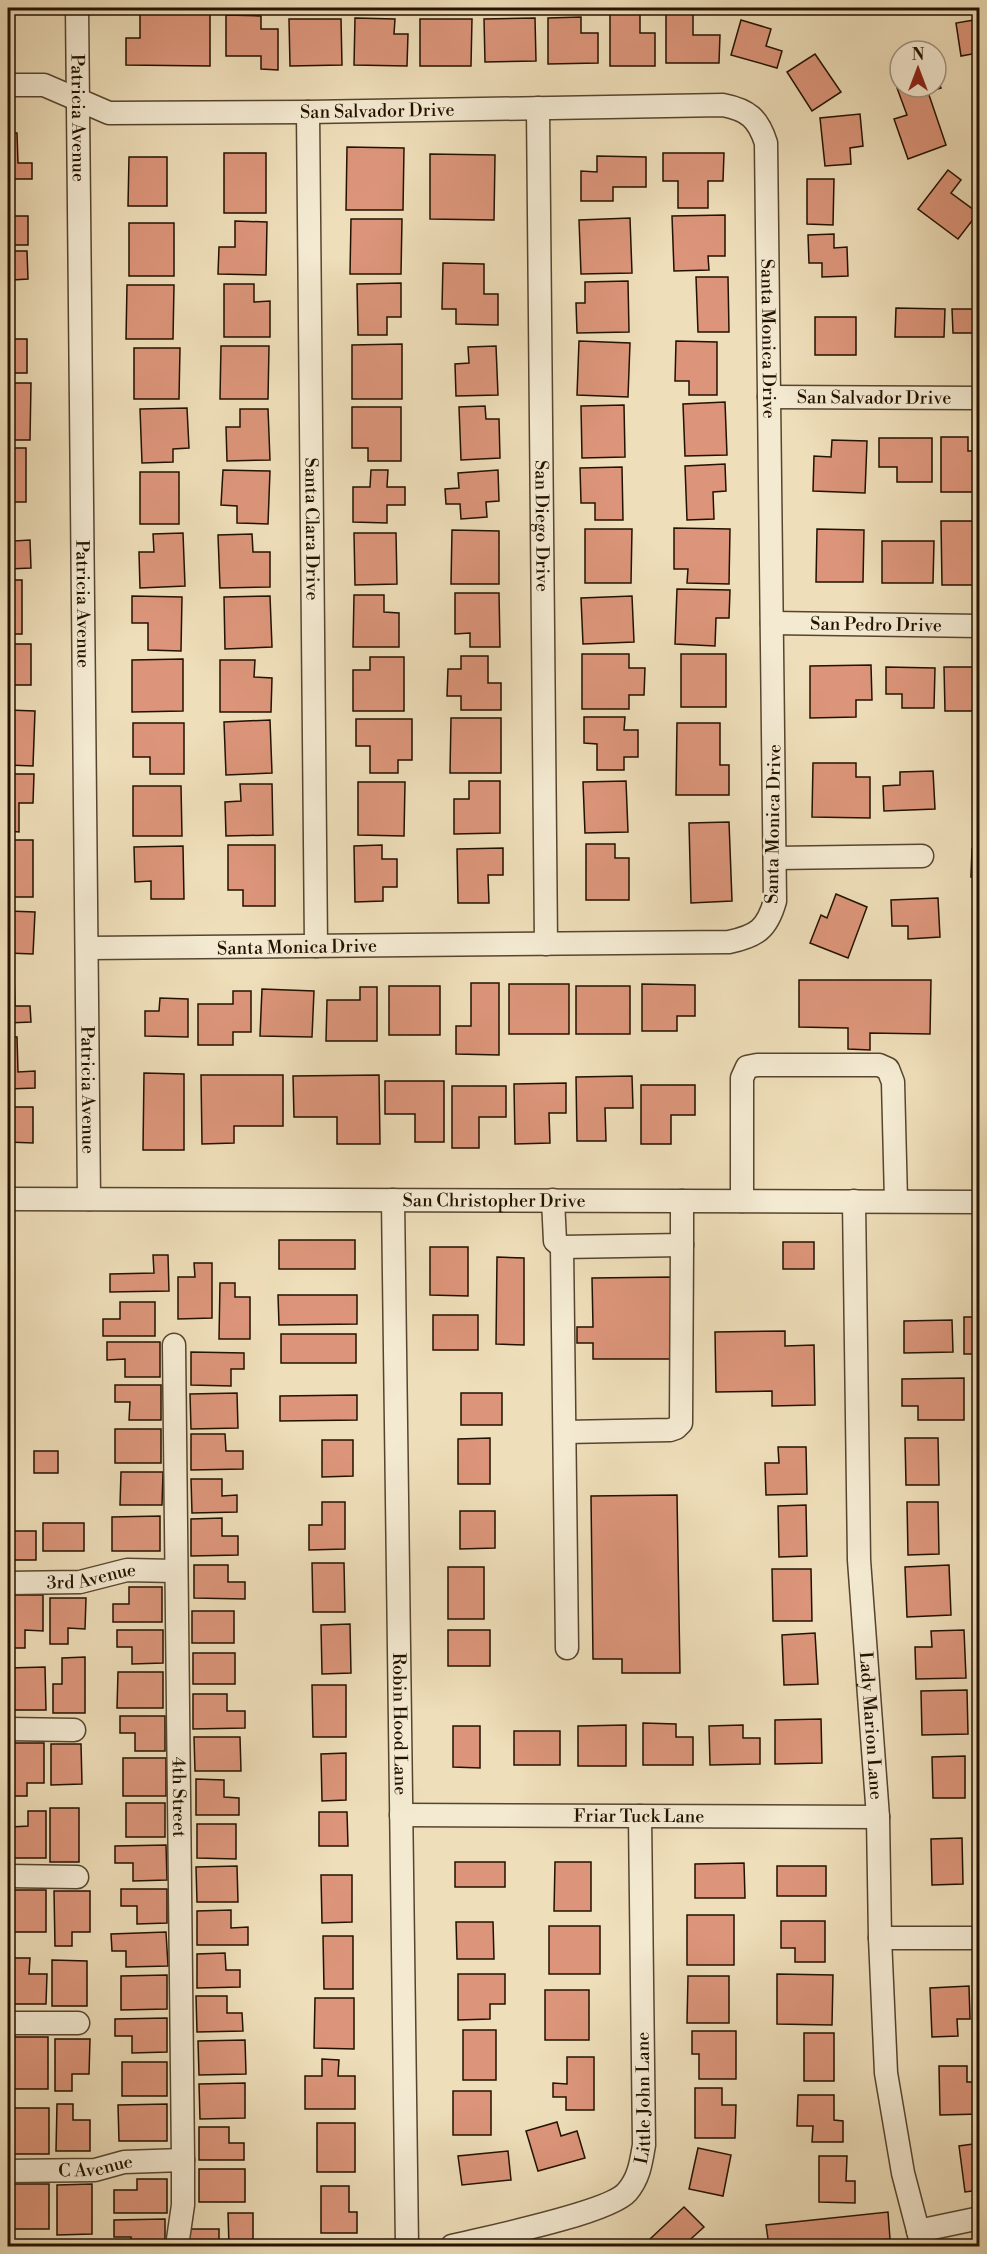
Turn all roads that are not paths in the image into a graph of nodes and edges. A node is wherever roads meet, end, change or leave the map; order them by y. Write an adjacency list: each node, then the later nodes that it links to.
1 (77, 8): 3 (street, Patricia Avenue)
2 (8, 86): 3 (street, San Salvador Drive)
3 (78, 100): 5 (street, San Salvador Drive); 15 (street, Patricia Avenue)
4 (538, 108): 5 (street, San Salvador Drive); 6 (street, San Salvador Drive); 13 (street, San Diego Drive)
5 (309, 112): 14 (street, Santa Clara Drive)
6 (751, 116): 7 (street, Santa Monica Drive)
7 (770, 397): 8 (street, San Salvador Drive); 9 (street, Santa Monica Drive)
8 (980, 398)
9 (772, 623): 10 (street, San Pedro Drive); 12 (street, Santa Monica Drive)
10 (980, 626)
11 (922, 856): 12 (street)
12 (775, 858): 13 (street, Santa Monica Drive)
13 (546, 944): 14 (street, Santa Monica Drive)
14 (316, 946): 15 (street, Santa Monica Drive)
15 (88, 948): 17 (street, Patricia Avenue)
16 (8, 1199): 17 (street, San Christopher Drive)
17 (89, 1199): 18 (street, San Christopher Drive)
18 (393, 1200): 19 (street, San Christopher Drive); 34 (street, Robin Hood Lane)
19 (553, 1200): 20 (street, San Christopher Drive); 26 (street)
20 (682, 1201): 21 (street, San Christopher Drive); 25 (street)
21 (742, 1201): 22 (street, San Christopher Drive); 23 (street)
22 (854, 1201): 23 (street, San Christopher Drive); 36 (street, Lady Marion Lane)
23 (896, 1201): 24 (street, San Christopher Drive)
24 (980, 1202)
25 (682, 1245): 26 (street); 28 (street)
26 (562, 1247): 28 (street)
27 (174, 1345): 29 (street, 4th Street)
28 (565, 1432): 31 (street)
29 (175, 1571): 30 (street, 3rd Avenue); 43 (street, 4th Street)
30 (8, 1582)
31 (567, 1648)
32 (8, 1729): 33 (street)
33 (74, 1730)
34 (401, 1815): 35 (street, Friar Tuck Lane); 48 (street, Robin Hood Lane)
35 (640, 1816): 36 (street, Friar Tuck Lane); 49 (street, Little John Lane)
36 (878, 1817): 39 (street, Lady Marion Lane)
37 (8, 1876): 38 (street)
38 (77, 1876)
39 (880, 1938): 40 (street); 46 (street, Lady Marion Lane)
40 (980, 1938)
41 (8, 2023): 42 (street)
42 (78, 2024)
43 (183, 2160): 44 (street, C Avenue); 47 (street, 4th Street)
44 (8, 2171)
45 (980, 2218): 46 (street)
46 (920, 2239)
47 (177, 2247)
48 (407, 2247)
49 (452, 2247)

